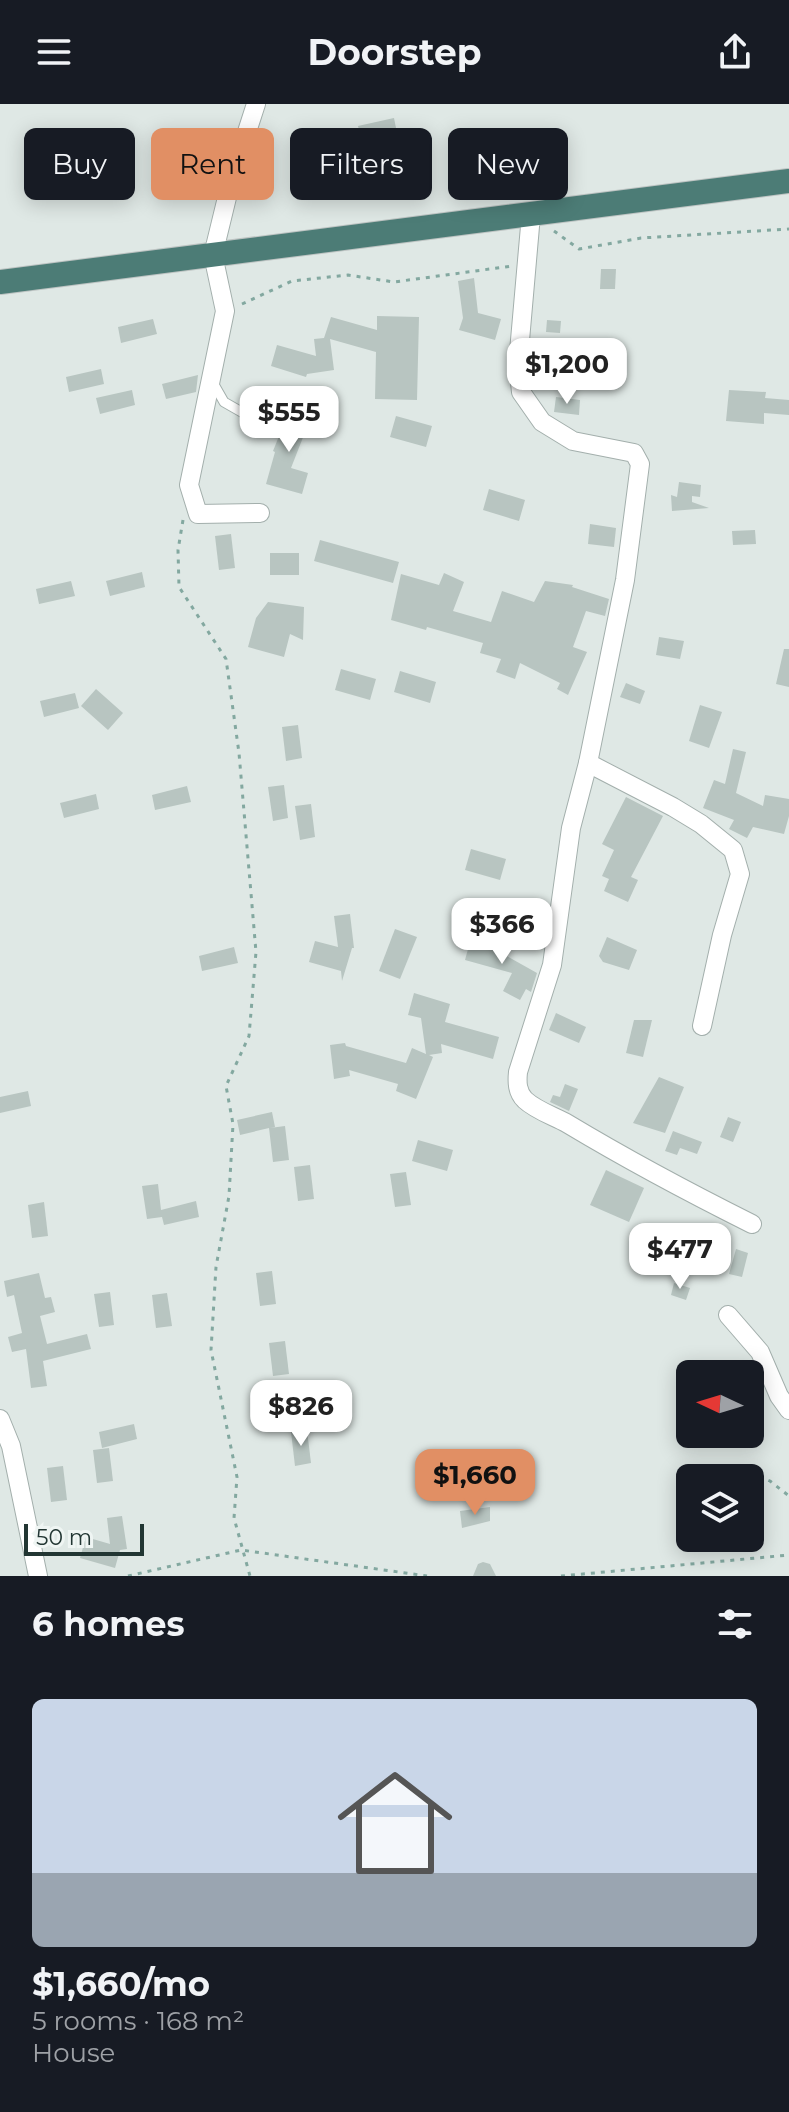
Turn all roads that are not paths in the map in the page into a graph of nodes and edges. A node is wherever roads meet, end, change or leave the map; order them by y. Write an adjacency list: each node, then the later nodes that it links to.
1 (256, 104): 4 (street)
2 (789, 181): 3 (highway)
3 (531, 215): 4 (highway); 9 (street)
4 (213, 255): 5 (highway); 6 (street)
5 (0, 282)
6 (212, 381): 7 (lane); 8 (street)
7 (266, 426)
8 (260, 513)
9 (588, 763): 10 (street); 11 (street)
10 (702, 1026)
11 (752, 1224)
12 (728, 1315): 13 (street)
13 (789, 1410)
14 (0, 1419): 15 (street)
15 (38, 1576)

